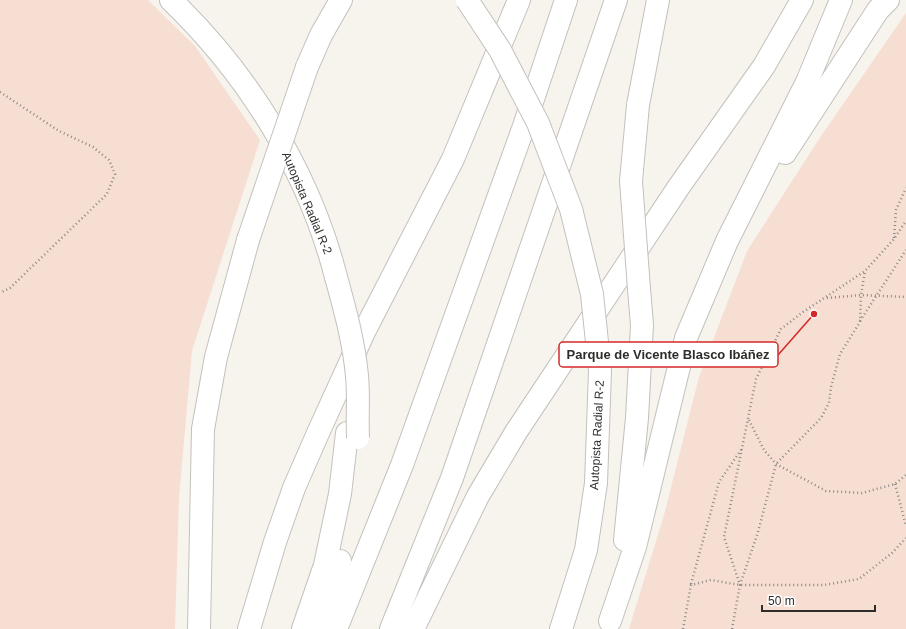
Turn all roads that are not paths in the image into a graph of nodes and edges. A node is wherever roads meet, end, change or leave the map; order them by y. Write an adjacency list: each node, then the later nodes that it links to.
1 (171, 0): 12 (highway, Autopista Radial R-2, bridge)
2 (341, 0): 14 (highway, bridge)
3 (467, 0): 21 (highway, Autopista Radial R-2, bridge)
4 (519, 0): 15 (highway)
5 (566, 0): 18 (highway)
6 (616, 0): 19 (highway)
7 (658, 0): 13 (highway, bridge)
8 (802, 0): 20 (highway)
9 (841, 0): 11 (highway)
10 (888, 0): 11 (highway)
11 (727, 241): 13 (highway)
12 (352, 435): 16 (highway); 17 (highway, Autopista Radial R-2)
13 (608, 625)
14 (199, 629)
15 (249, 629)
16 (303, 629)
17 (322, 629)
18 (336, 629)
19 (391, 629)
20 (413, 629)
21 (561, 629)

